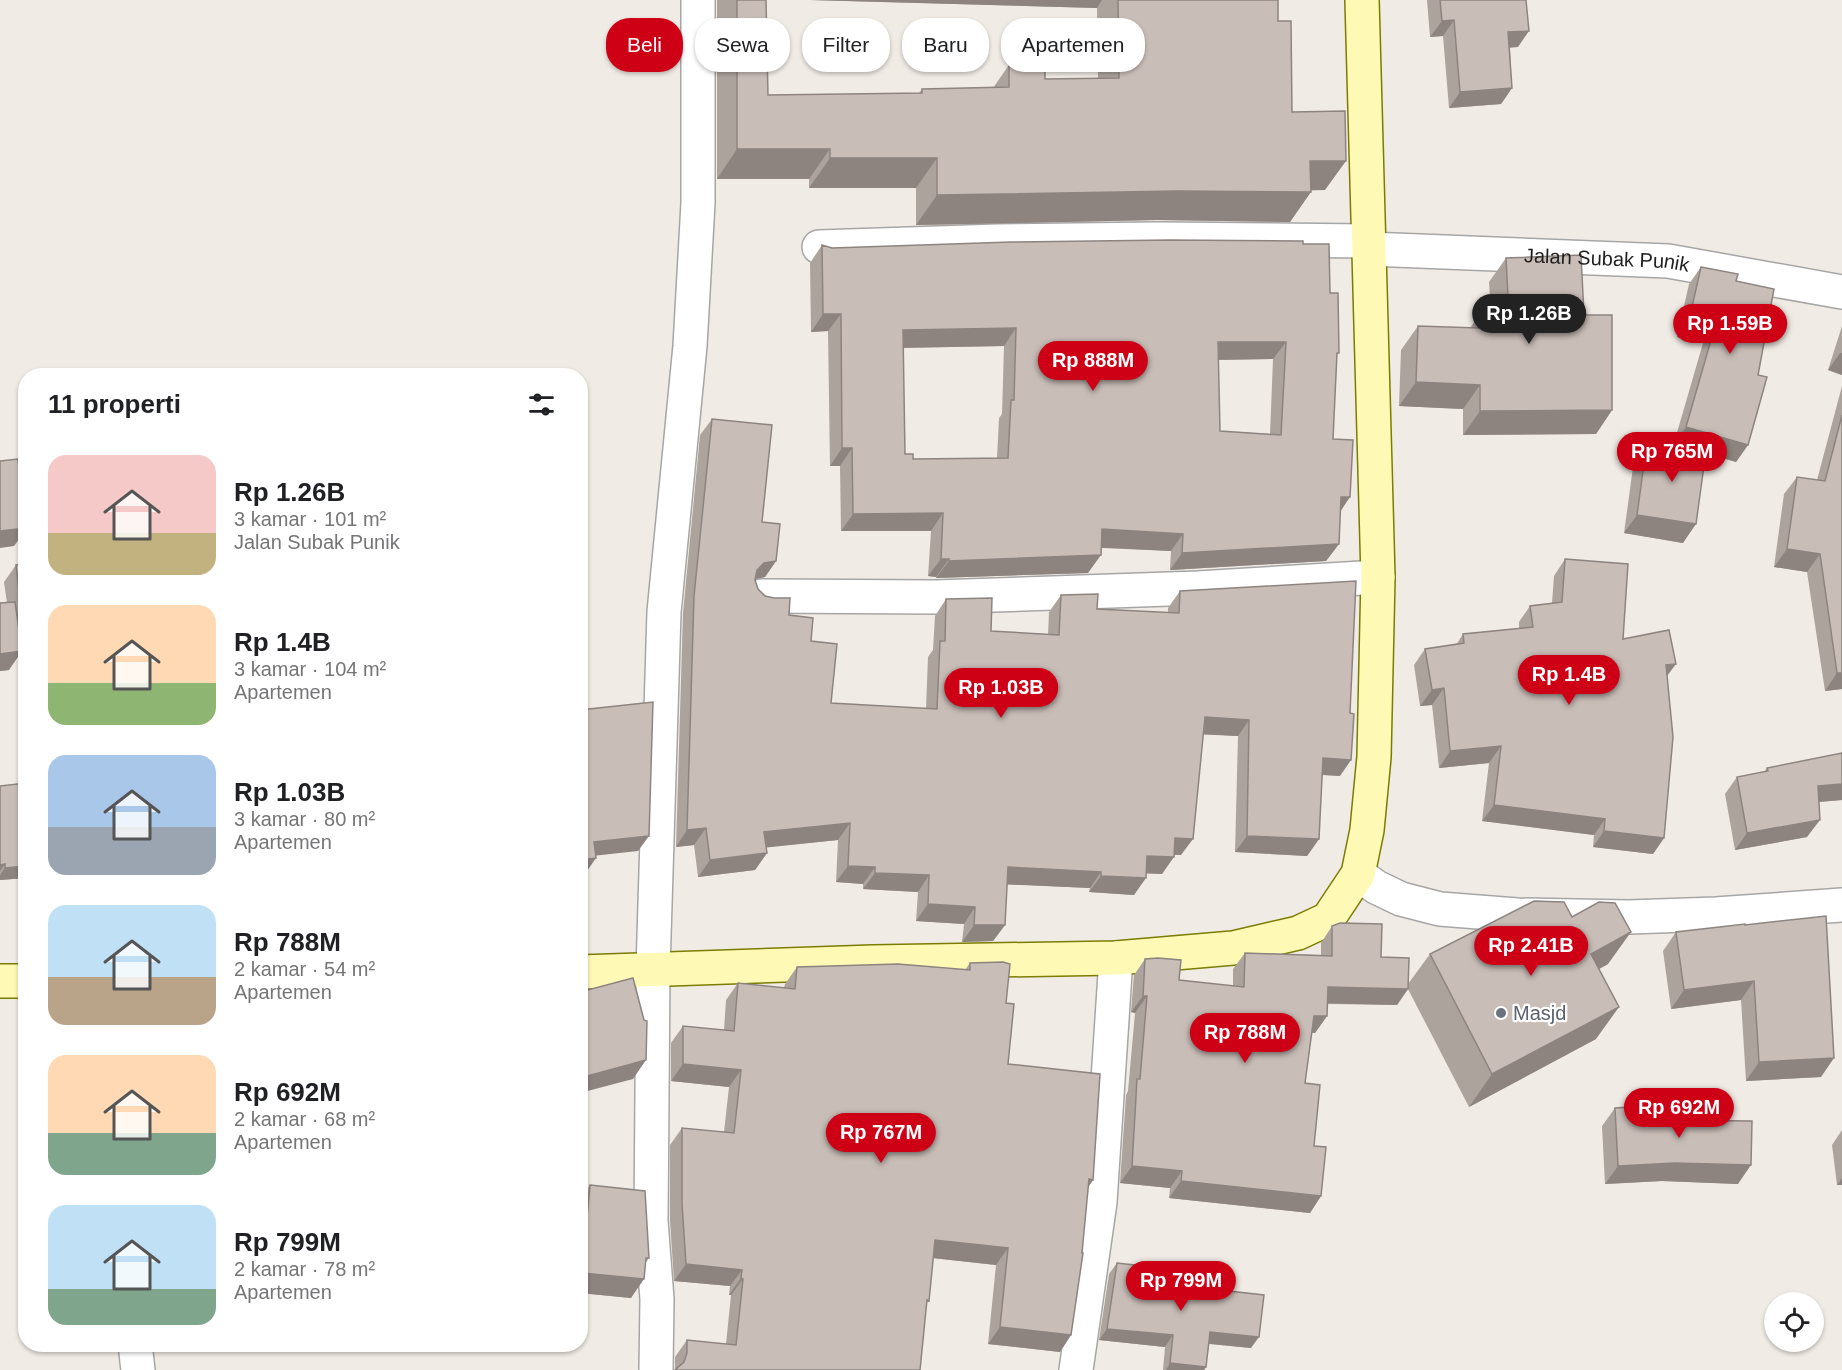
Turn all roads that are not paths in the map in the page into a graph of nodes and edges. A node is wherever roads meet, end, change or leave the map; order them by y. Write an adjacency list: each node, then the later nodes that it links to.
1 (698, 0): 11 (street)
2 (1362, 0): 3 (street)
3 (1369, 245): 4 (street, Jalan Subak Punik); 5 (street, Jalan Subak Punik); 6 (street)
4 (819, 247)
5 (1842, 292)
6 (1378, 577): 7 (street); 8 (street)
7 (762, 596)
8 (1358, 874): 9 (street); 10 (street)
9 (1842, 905)
10 (1116, 958): 11 (street); 18 (street)
11 (653, 969): 12 (street); 17 (street)
12 (588, 972)
13 (0, 981): 14 (street)
14 (18, 981)
15 (136, 1352): 16 (street)
16 (138, 1370)
17 (656, 1370)
18 (1076, 1370)

